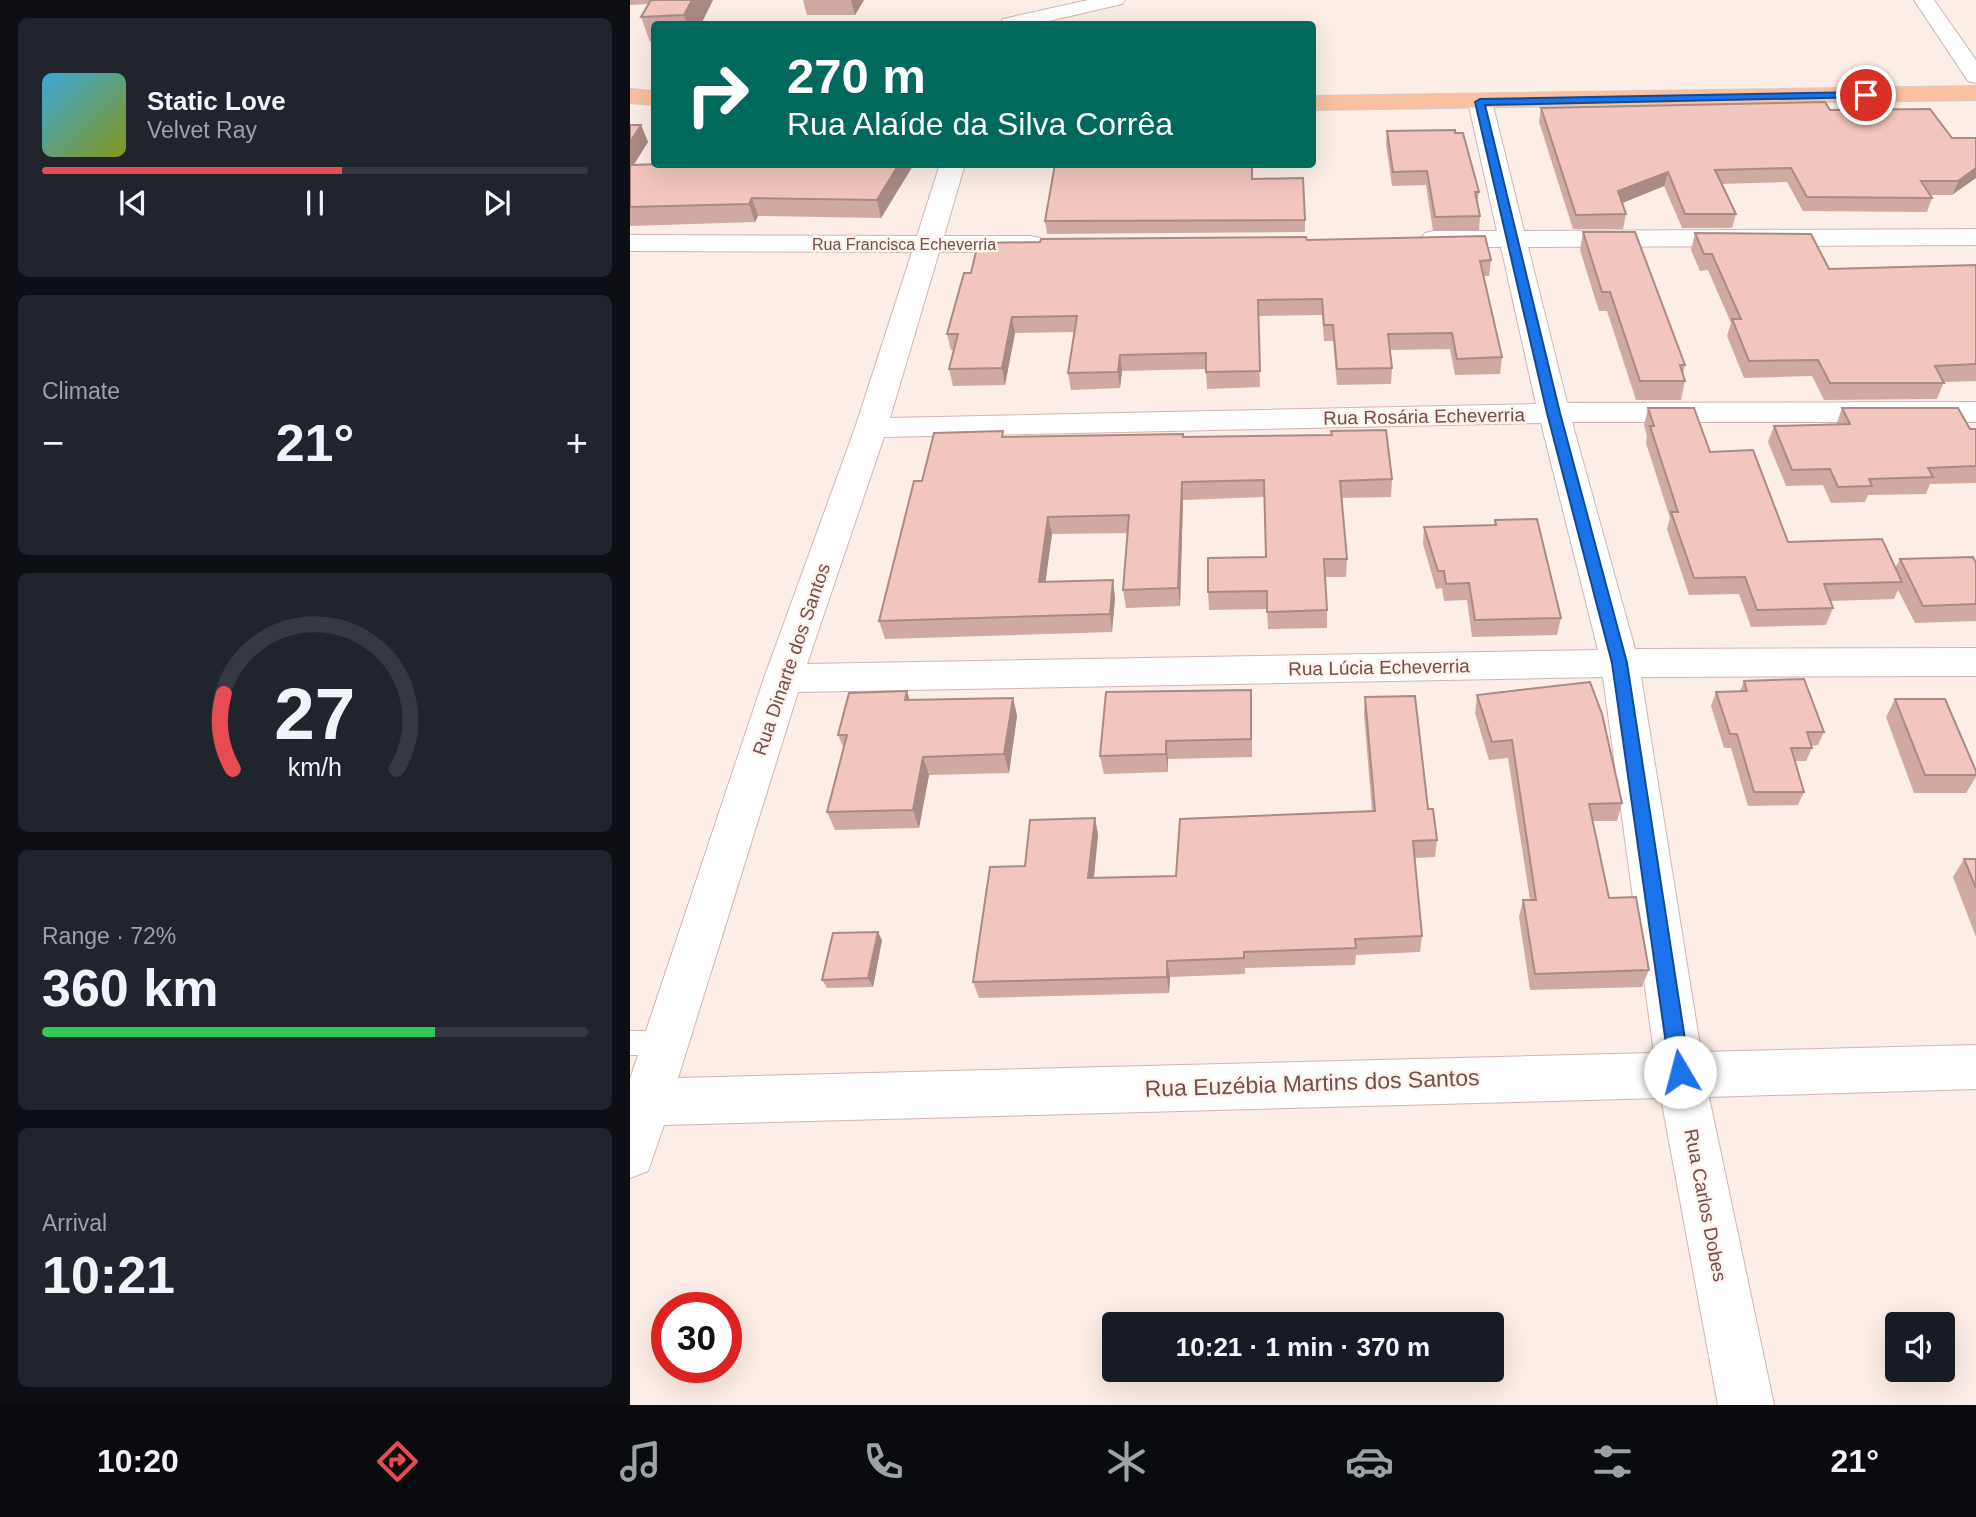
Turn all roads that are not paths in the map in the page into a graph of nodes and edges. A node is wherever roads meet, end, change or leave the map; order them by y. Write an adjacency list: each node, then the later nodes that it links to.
1 (1027, 0): 4 (street)
2 (1115, 0): 5 (street)
3 (1924, 0): 6 (street)
4 (1013, 21)
5 (1024, 21)
6 (1976, 76)
7 (1976, 93): 10 (main road)
8 (630, 96): 9 (main road)
9 (651, 98)
10 (1480, 102): 11 (main road); 14 (street, Rua Carlos Dobes)
11 (1316, 103)
12 (952, 168): 18 (street, Rua Dinarte dos Santos)
13 (1976, 237): 14 (street)
14 (1514, 238): 15 (street); 20 (street, Rua Carlos Dobes)
15 (1403, 239)
16 (630, 243): 18 (street, Rua Francisca Echeverria)
17 (1055, 243): 18 (street, Rua Francisca Echeverria)
18 (930, 245): 21 (street, Rua Dinarte dos Santos)
19 (1976, 412): 20 (street, Rua Rosária Echeverria)
20 (1554, 413): 21 (street, Rua Rosária Echeverria); 23 (street, Rua Carlos Dobes)
21 (871, 428): 24 (street, Rua Dinarte dos Santos)
22 (1976, 662): 23 (street, Rua Lúcia Echeverria)
23 (1619, 663): 24 (street, Rua Lúcia Echeverria); 27 (street, Rua Carlos Dobes)
24 (783, 678): 25 (street, Rua Dinarte dos Santos)
25 (648, 1043): 28 (street, Rua Dinarte dos Santos)
26 (1976, 1067): 27 (street, Rua Euzébia Martins dos Santos)
27 (1680, 1072): 28 (street, Rua Euzébia Martins dos Santos); 30 (street, Rua Carlos Dobes)
28 (639, 1102): 29 (street, Rua Dinarte dos Santos)
29 (630, 1154)
30 (1746, 1405)

